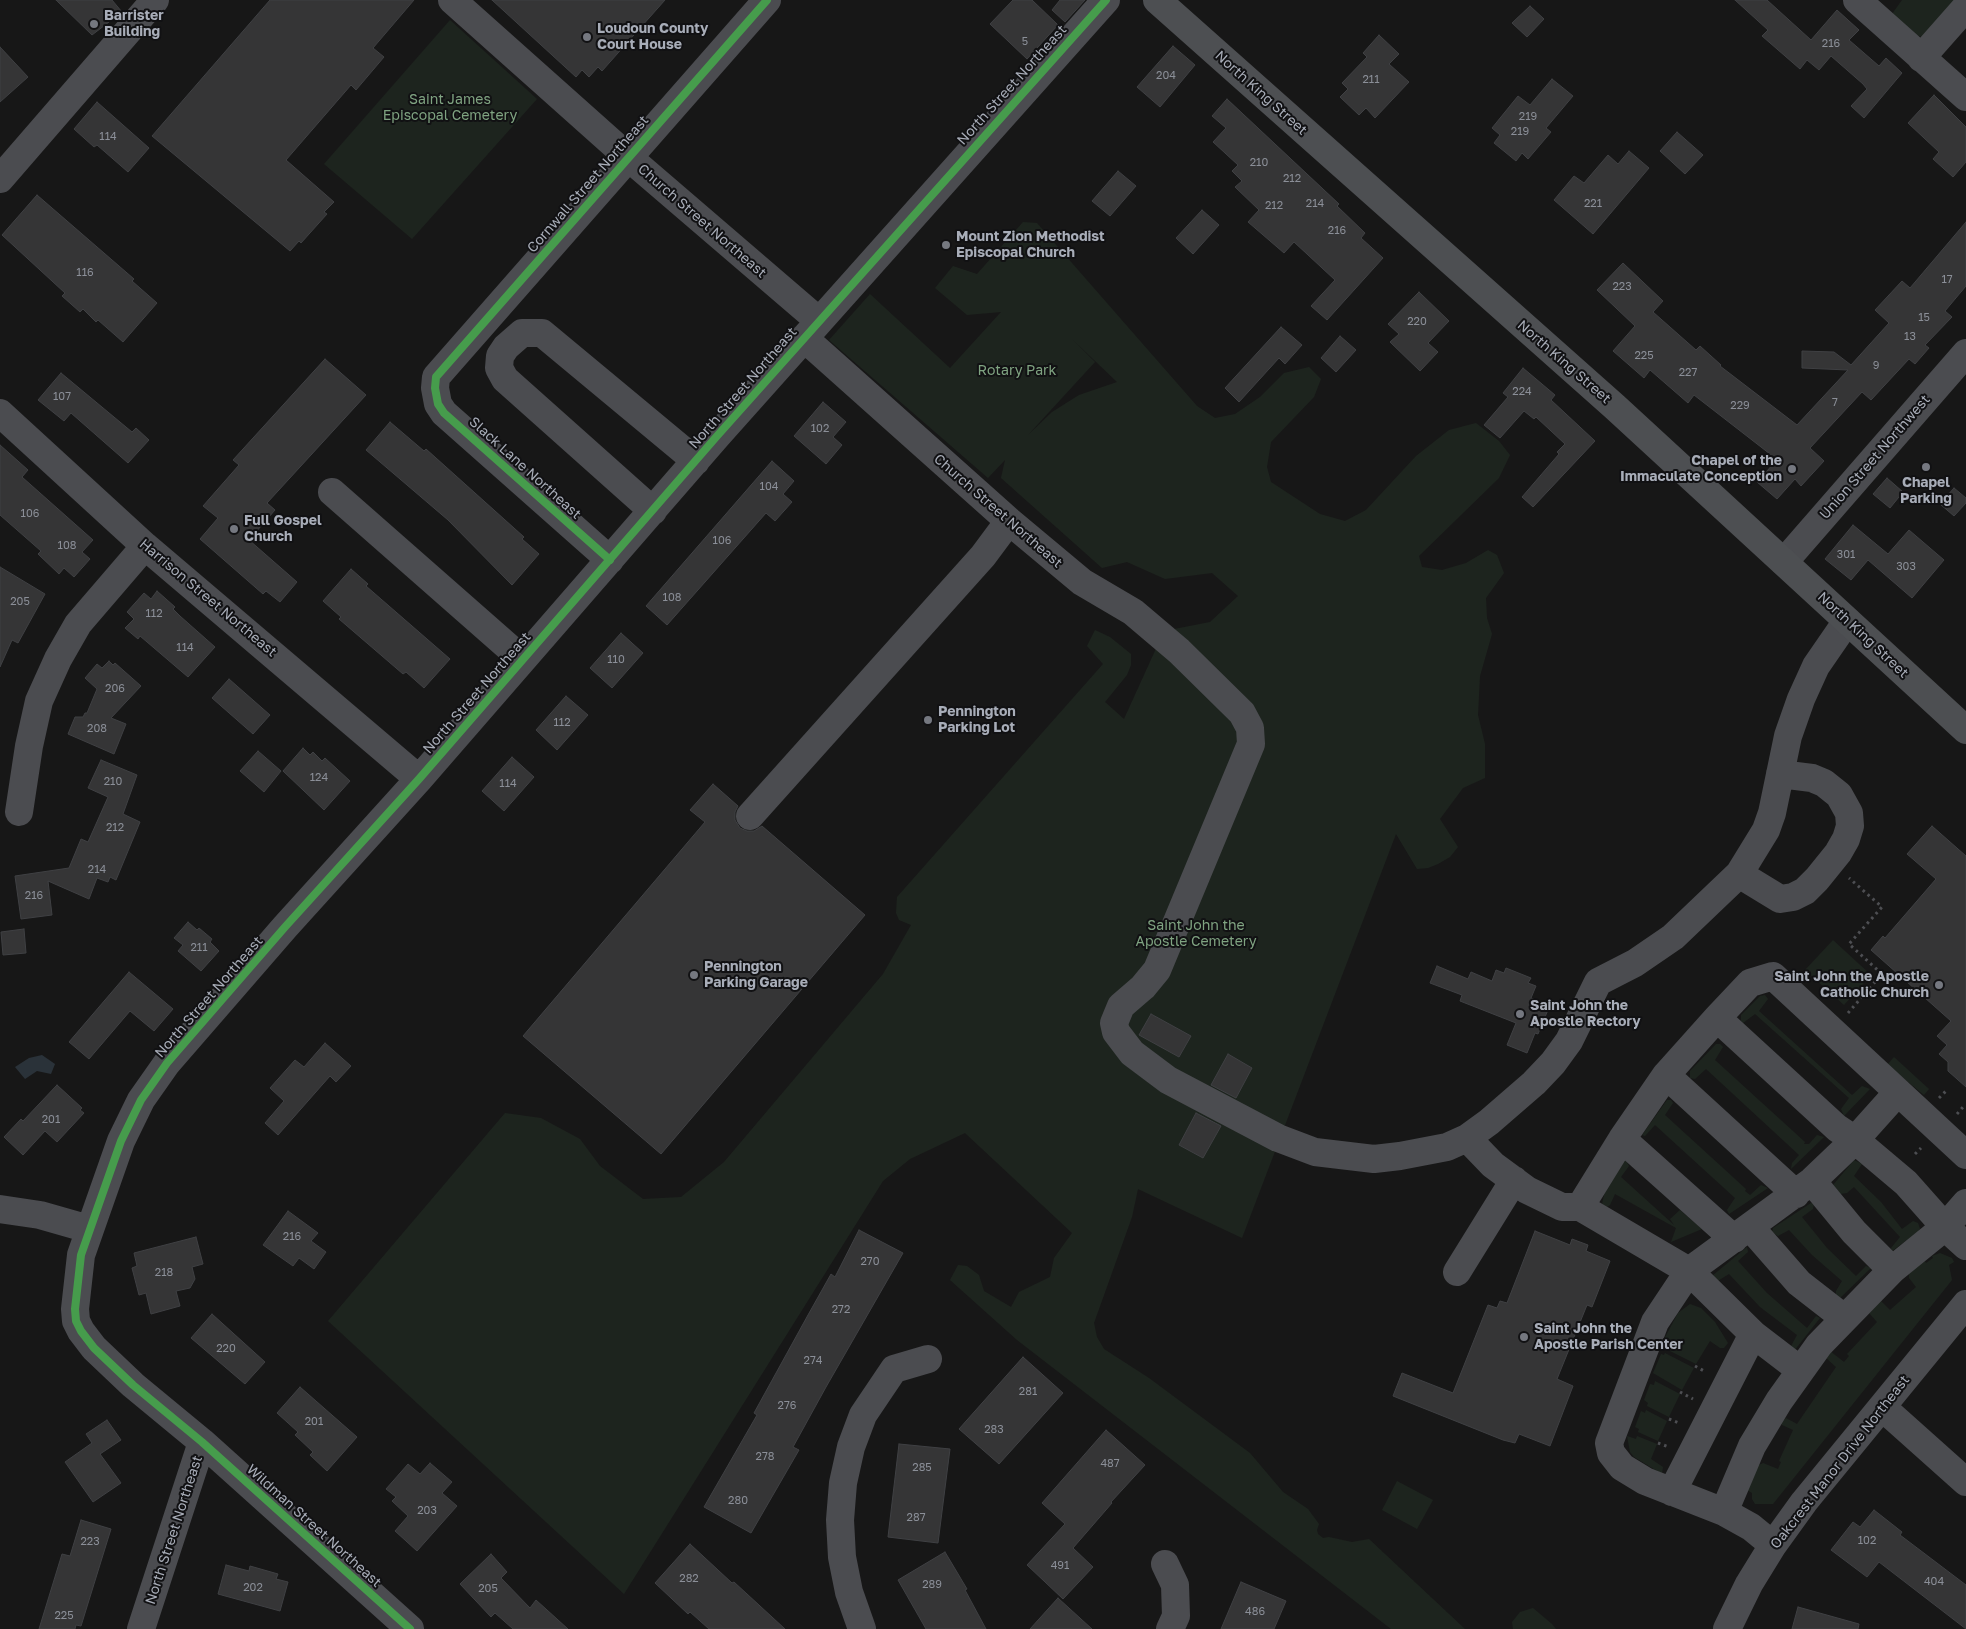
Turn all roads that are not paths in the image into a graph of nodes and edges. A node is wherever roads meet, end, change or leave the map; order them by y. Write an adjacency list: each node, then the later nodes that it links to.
1 (155, 0): 12 (street)
2 (452, 0): 11 (street, Church Street Northeast)
3 (767, 0): 11 (street, Cornwall Street Northeast)
4 (1106, 0): 13 (street, North Street Northeast)
5 (1157, 0): 25 (main road, North King Street)
6 (1856, 0): 8 (street)
7 (1966, 7): 9 (street)
8 (1884, 9): 9 (street)
9 (1921, 58): 10 (street)
10 (1966, 97)
11 (628, 157): 13 (street, Church Street Northeast); 14 (street, Cornwall Street Northeast)
12 (0, 179)
13 (811, 330): 19 (street, North Street Northeast); 22 (street, Church Street Northeast)
14 (473, 333): 16 (street); 17 (street, Cornwall Street Northeast)
15 (1966, 353): 25 (street, Union Street Northwest)
16 (500, 356): 19 (street); 21 (street)
17 (435, 388): 24 (street, Slack Lane Northeast)
18 (0, 414): 23 (street, Harrison Street Northeast)
19 (696, 461): 21 (street, North Street Northeast)
20 (332, 492): 27 (street)
21 (653, 511): 24 (street, North Street Northeast)
22 (1009, 521): 32 (street); 37 (street, Church Street Northeast)
23 (145, 546): 30 (street, Harrison Street Northeast); 31 (street)
24 (610, 560): 27 (street, North Street Northeast)
25 (1784, 562): 26 (main road, North King Street)
26 (1847, 621): 28 (main road, North King Street); 29 (street)
27 (522, 659): 30 (street, North Street Northeast)
28 (1966, 730)
29 (1780, 774): 33 (street); 33 (street)
30 (419, 779): 47 (street, North Street Northeast)
31 (19, 812)
32 (750, 816)
33 (1739, 874): 37 (street)
34 (1717, 1018): 35 (street); 36 (street); 39 (street)
35 (1666, 1075): 38 (street); 42 (street)
36 (1898, 1092): 39 (street); 40 (street)
37 (1467, 1138): 41 (street)
38 (1622, 1139): 44 (street); 48 (street)
39 (1855, 1140): 42 (street); 46 (street)
40 (1966, 1155)
41 (1514, 1180): 44 (street); 52 (street)
42 (1804, 1188): 48 (street); 50 (street)
43 (1966, 1203): 46 (street)
44 (1580, 1207): 51 (street)
45 (0, 1209): 47 (street)
46 (1945, 1227): 49 (street); 50 (street)
47 (89, 1229): 59 (street, North Street Northeast)
48 (1742, 1233): 51 (street); 54 (street)
49 (1966, 1246)
50 (1892, 1270): 54 (street)
51 (1689, 1271): 55 (street); 61 (street)
52 (1457, 1272)
53 (1966, 1304): 58 (street, Oakcrest Manor Drive Northeast)
54 (1844, 1318): 57 (street)
55 (1752, 1334): 57 (street); 61 (street)
56 (928, 1359): 67 (street)
57 (1800, 1370): 62 (street)
58 (1882, 1407): 60 (street); 63 (street, Oakcrest Manor Drive Northeast)
59 (202, 1442): 65 (street, North Street Northeast); 66 (street, Wildman Street Northeast)
60 (1966, 1482)
61 (1672, 1492): 62 (street)
62 (1724, 1512): 63 (street)
63 (1773, 1545): 69 (street, Oakcrest Manor Drive Northeast)
64 (1165, 1564): 68 (street)
65 (141, 1629)
66 (410, 1629)
67 (862, 1629)
68 (1170, 1629)
69 (1727, 1629)

